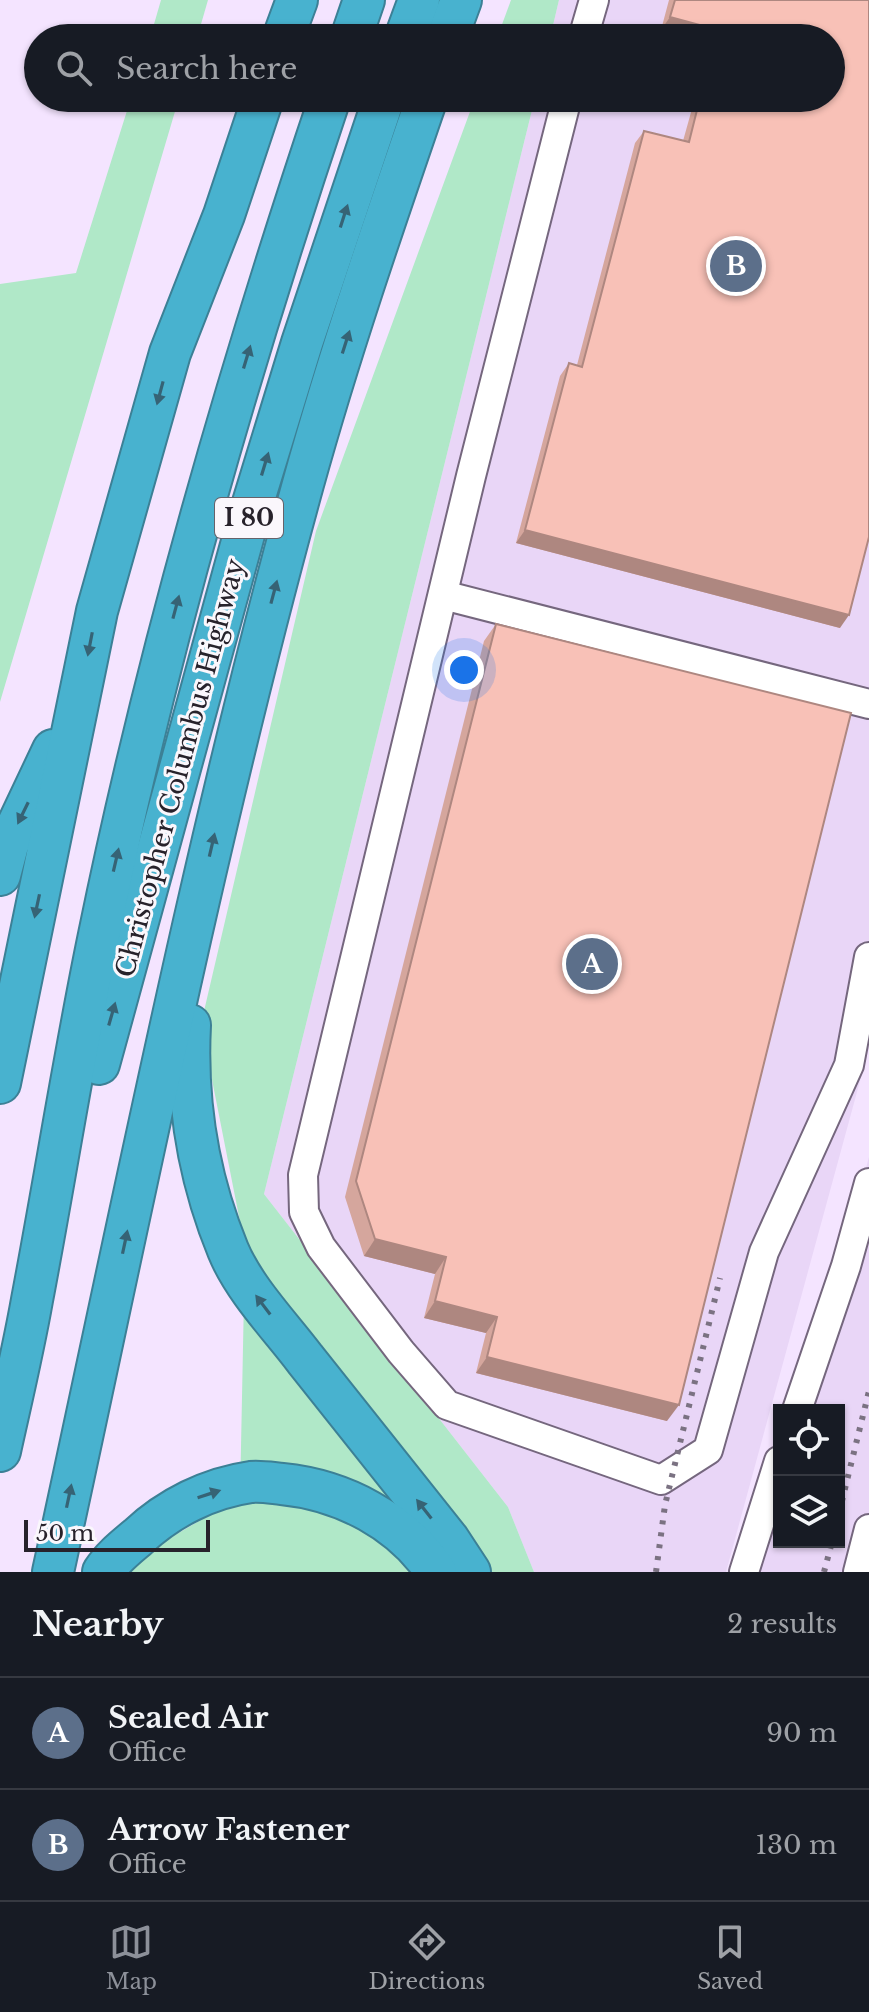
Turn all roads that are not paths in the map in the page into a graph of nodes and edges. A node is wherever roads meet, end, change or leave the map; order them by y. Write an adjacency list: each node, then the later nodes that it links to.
1 (297, 0): 6 (highway)
2 (364, 0): 7 (highway)
3 (419, 0): 8 (highway)
4 (461, 0): 9 (highway)
5 (594, 0): 10 (lane)
6 (288, 24)
7 (356, 24)
8 (410, 24)
9 (452, 24)
10 (587, 24)
11 (258, 112): 17 (highway, one-way to 17)
12 (326, 112): 24 (highway, Christopher Columbus Highway / I 80, one-way to 12)
13 (379, 112): 24 (highway, Christopher Columbus Highway / I 80, one-way to 13)
14 (422, 112): 20 (highway, one-way to 14)
15 (564, 112): 16 (lane)
16 (443, 595): 18 (lane); 21 (lane)
17 (81, 692): 19 (highway, one-way to 19); 22 (highway, one-way to 22)
18 (869, 704)
19 (0, 875)
20 (195, 921): 29 (highway, one-way to 20); 32 (highway, one-way to 20)
21 (869, 957)
22 (0, 1083)
23 (869, 1183): 25 (lane)
24 (32, 1305): 26 (highway, Christopher Columbus Highway / I 80)
25 (799, 1404)
26 (0, 1451)
27 (774, 1476): 33 (lane)
28 (869, 1529): 34 (lane)
29 (53, 1572)
30 (103, 1572): 31 (highway, one-way to 31)
31 (436, 1572)
32 (470, 1572)
33 (744, 1572)
34 (858, 1572)

